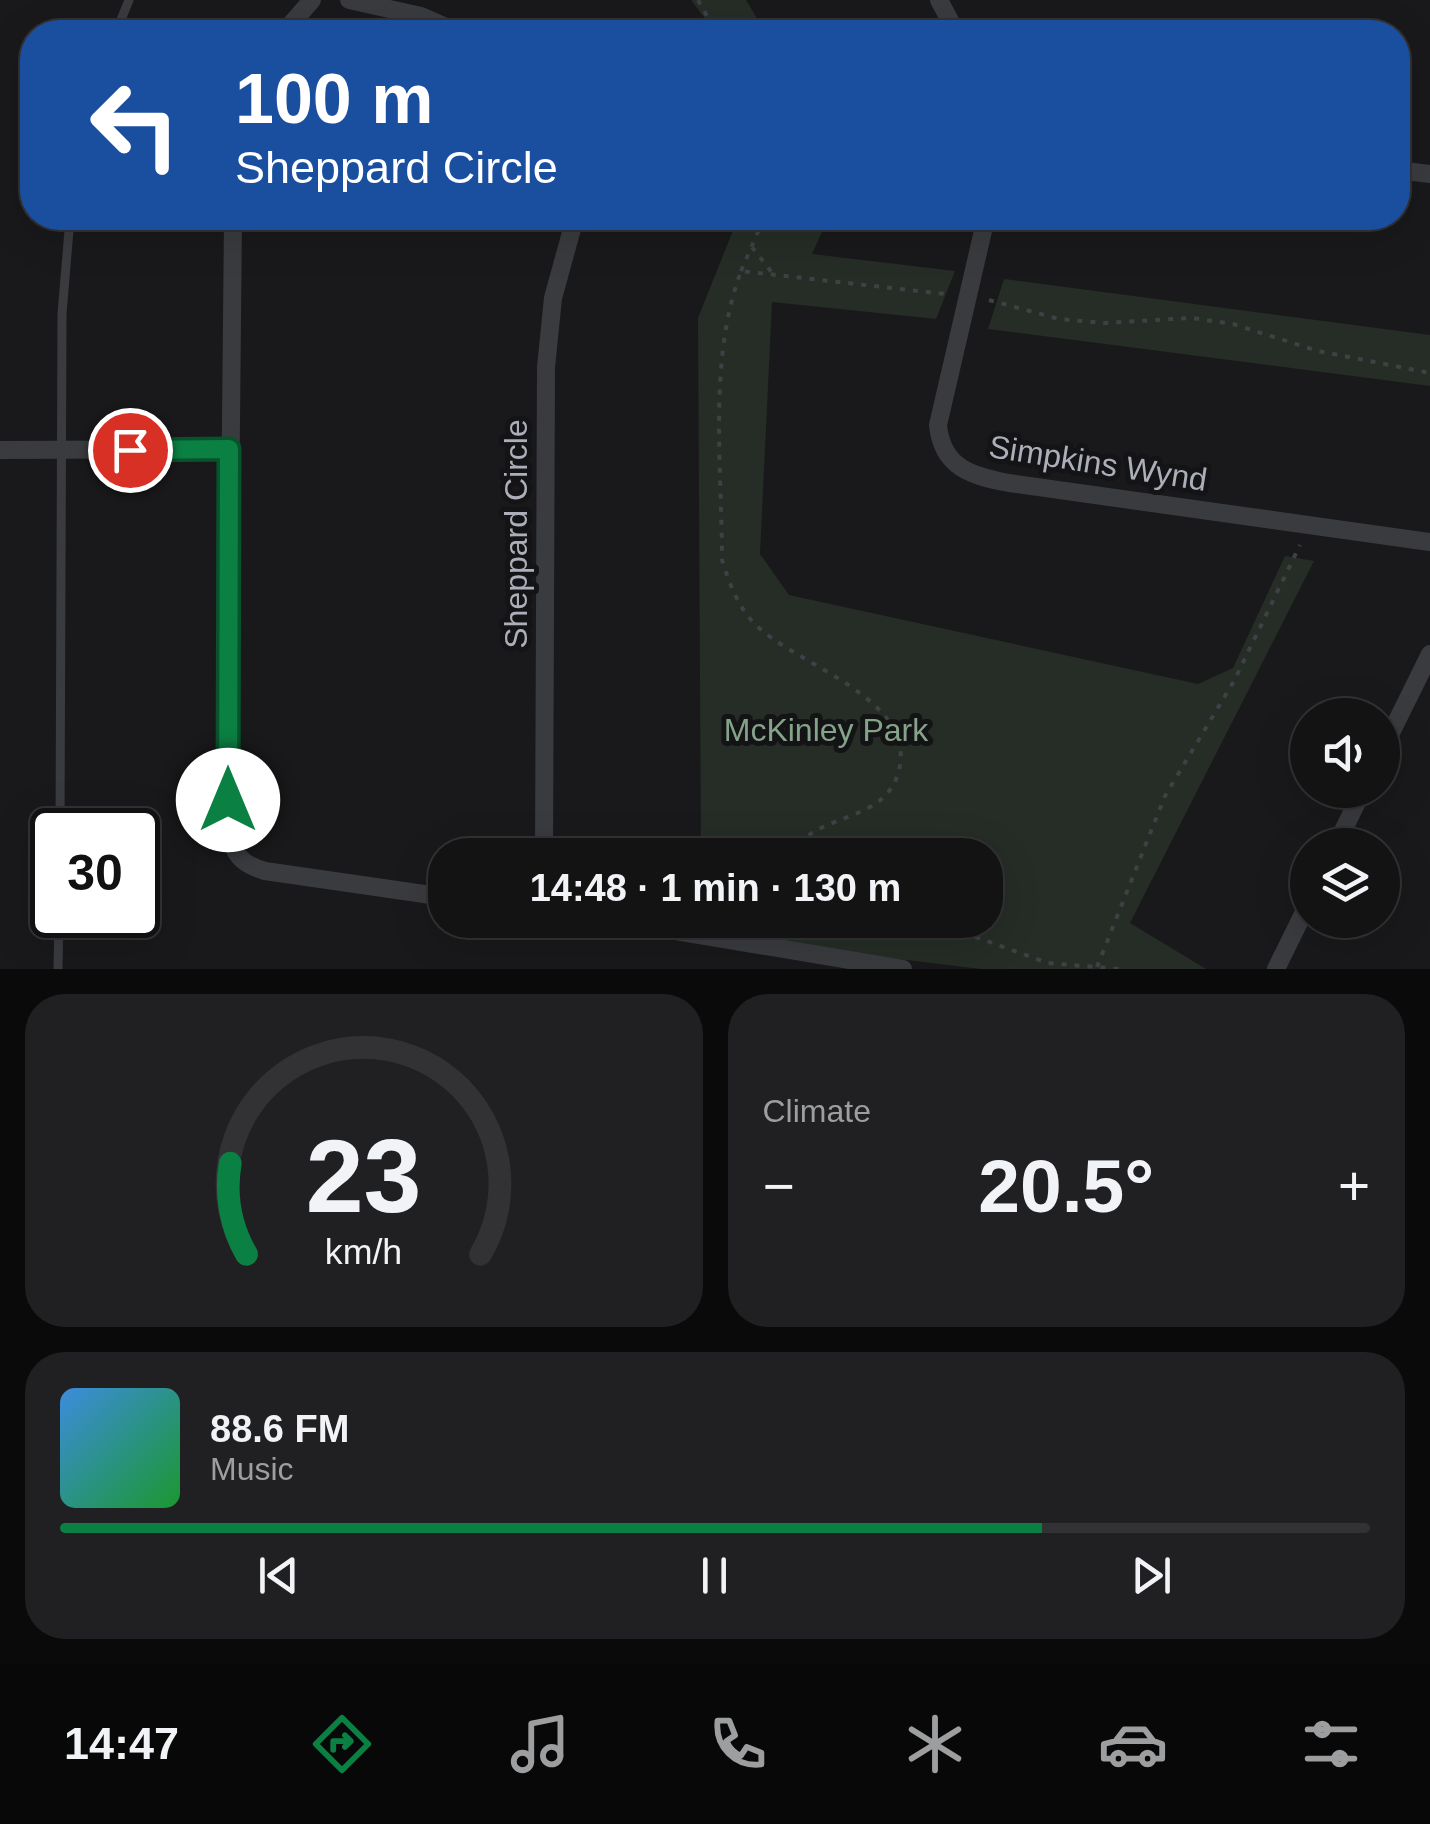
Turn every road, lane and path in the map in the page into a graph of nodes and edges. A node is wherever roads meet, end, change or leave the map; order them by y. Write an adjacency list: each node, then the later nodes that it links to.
1 (312, 0): 3 (street)
2 (349, 0): 4 (street)
3 (294, 20)
4 (430, 20)
5 (69, 230): 17 (lane)
6 (233, 230): 15 (street)
7 (572, 230): 23 (street, Sheppard Circle)
8 (759, 230): 10 (path)
9 (983, 230): 13 (street, Simpkins Wynd)
10 (752, 246): 11 (path); 12 (path)
11 (742, 271): 12 (path); 24 (path)
12 (773, 274): 13 (path)
13 (968, 296): 14 (path); 18 (street, Simpkins Wynd)
14 (1430, 373)
15 (229, 449): 17 (street); 25 (street)
16 (0, 450): 17 (street)
17 (63, 450): 22 (lane)
18 (1305, 524): 19 (street, Simpkins Wynd); 31 (path)
19 (1430, 542)
20 (1430, 654): 21 (street)
21 (1400, 714)
22 (60, 808)
23 (544, 838)
24 (807, 838)
25 (428, 895)
26 (59, 938): 32 (lane)
27 (697, 938): 30 (street)
28 (978, 938): 31 (path)
29 (1291, 938): 35 (street)
30 (808, 961): 33 (street)
31 (1097, 967): 34 (path)
32 (58, 969)
33 (903, 969)
34 (1118, 969)
35 (1276, 969)

